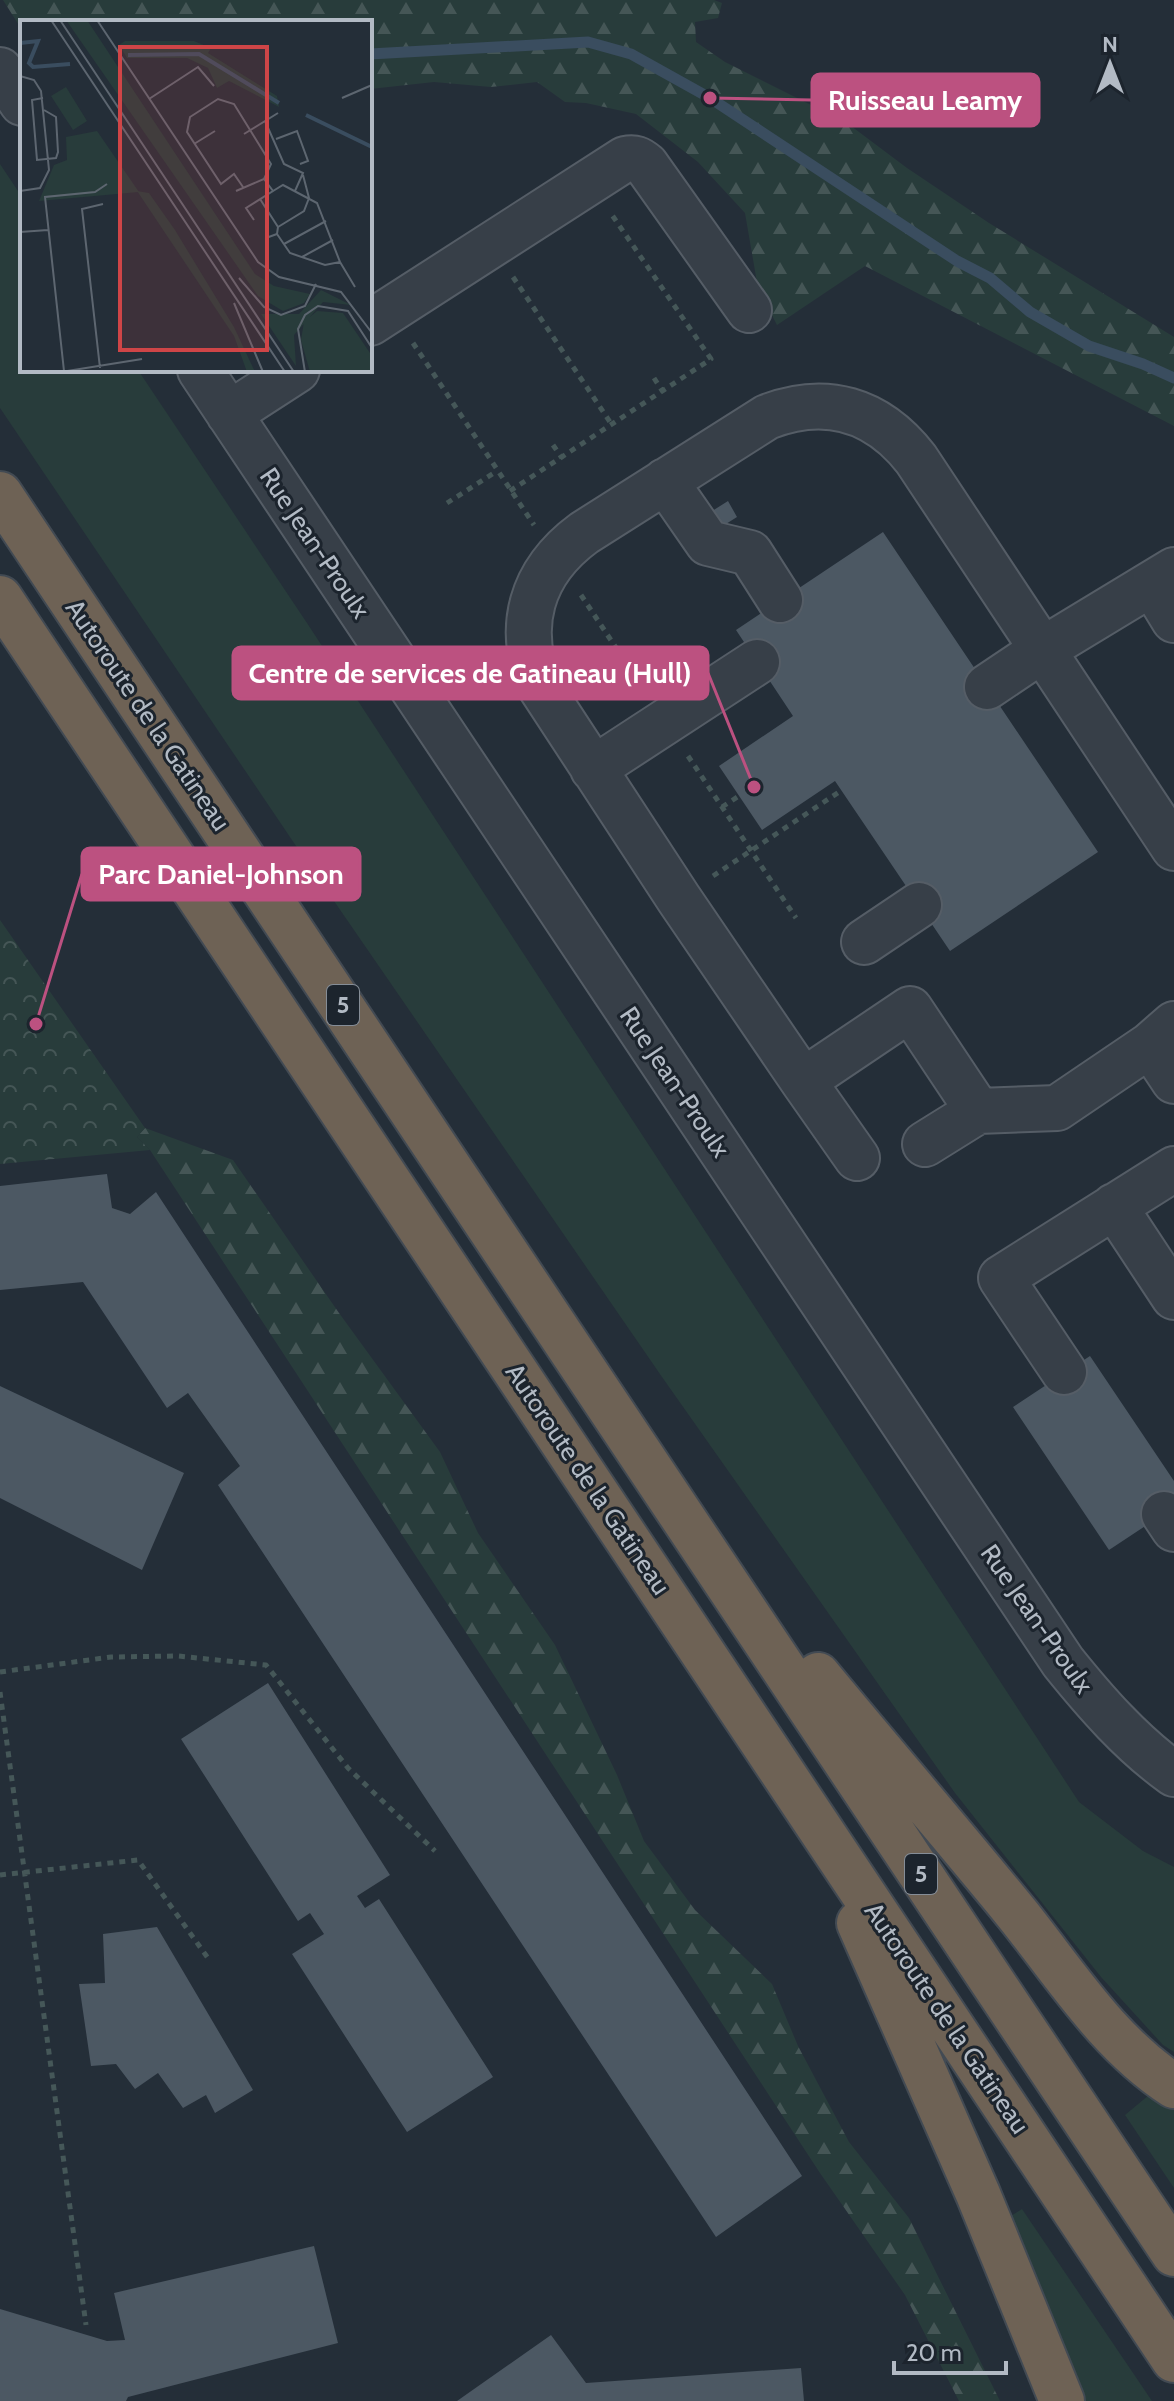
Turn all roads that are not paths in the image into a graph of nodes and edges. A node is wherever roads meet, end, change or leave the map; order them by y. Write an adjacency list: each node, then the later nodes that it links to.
1 (0, 70): 2 (street)
2 (20, 100)
3 (749, 310): 4 (street)
4 (372, 322)
5 (201, 372): 7 (street, Rue Jean-Proulx)
6 (294, 372): 7 (street)
7 (229, 414): 32 (street, Rue Jean-Proulx)
8 (665, 481): 12 (street); 14 (street); 17 (street)
9 (0, 494): 31 (highway, Autoroute de la Gatineau / 5)
10 (1163, 577): 13 (street); 14 (street)
11 (0, 598): 33 (highway, Autoroute de la Gatineau / 5)
12 (780, 600)
13 (1174, 620)
14 (1042, 650): 16 (street); 18 (street)
15 (757, 662): 17 (street)
16 (987, 687)
17 (593, 769): 22 (street)
18 (1169, 831)
19 (919, 905): 20 (street)
20 (864, 942)
21 (1167, 1032): 23 (street); 24 (street)
22 (803, 1081): 24 (street); 26 (street)
23 (1174, 1081)
24 (978, 1111): 25 (street)
25 (925, 1144)
26 (857, 1158)
27 (1174, 1169): 28 (street)
28 (1114, 1206): 29 (street); 30 (street)
29 (1174, 1297)
30 (1064, 1372)
31 (669, 1495): 34 (highway); 35 (highway, Autoroute de la Gatineau / 5)
32 (1174, 1774)
33 (812, 1815): 36 (highway, Autoroute de la Gatineau / 5); 37 (highway)
34 (1174, 2086)
35 (1174, 2254)
36 (1174, 2360)
37 (1062, 2401)

